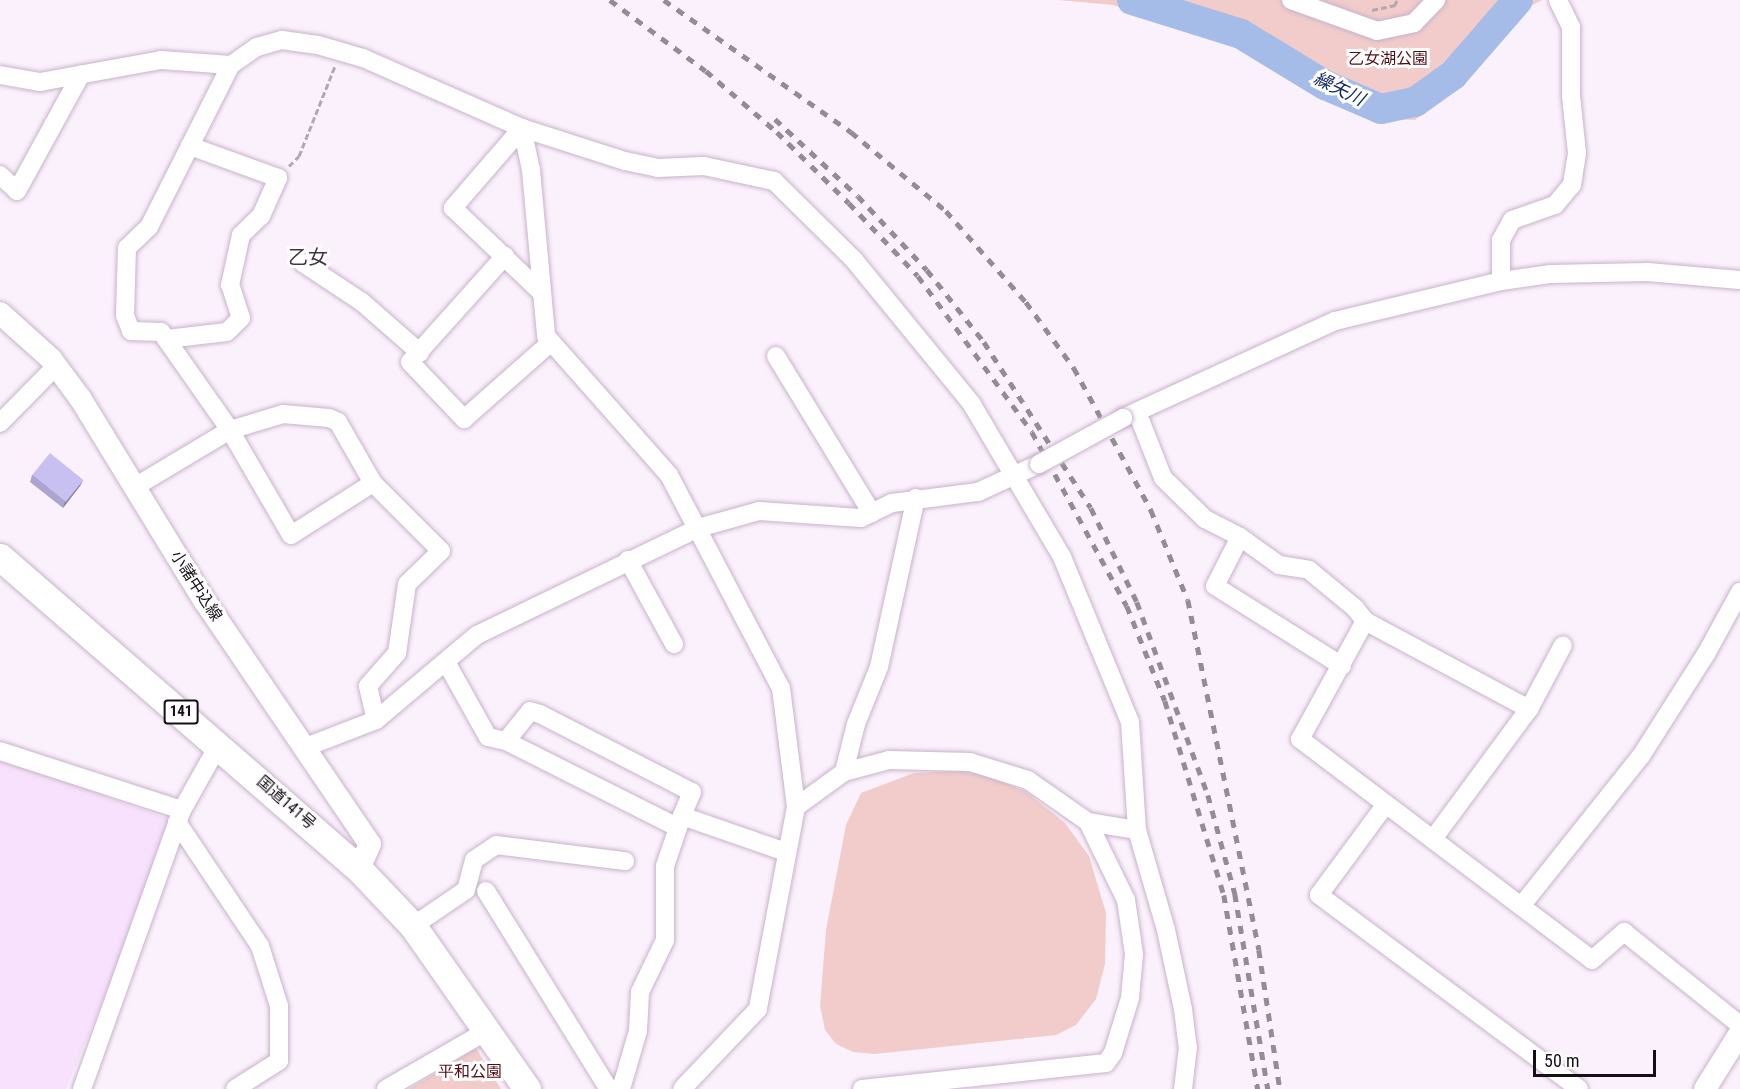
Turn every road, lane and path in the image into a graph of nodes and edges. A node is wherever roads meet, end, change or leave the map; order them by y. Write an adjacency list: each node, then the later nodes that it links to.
1 (1291, 0): 3 (street)
2 (1397, 0): 5 (path)
3 (1436, 0)
4 (1558, 0): 17 (street)
5 (1367, 11)
6 (341, 51): 7 (street); 10 (street); 13 (path)
7 (231, 65): 8 (street); 11 (street)
8 (81, 74): 9 (street); 12 (street)
9 (0, 75)
10 (522, 128): 14 (street); 18 (street); 28 (street)
11 (190, 146): 13 (street); 20 (street)
12 (0, 175)
13 (278, 178): 20 (street)
14 (506, 256): 18 (street); 22 (street)
15 (303, 263): 22 (street)
16 (1740, 280): 17 (street)
17 (1501, 281): 25 (street)
18 (542, 292): 21 (street)
19 (0, 313): 24 (main road, 小諸中込線)
20 (167, 339): 27 (street)
21 (551, 342): 22 (street); 33 (street)
22 (420, 353)
23 (776, 356): 32 (street)
24 (56, 366): 26 (street); 30 (main road, 小諸中込線)
25 (1130, 415): 28 (street, bridge); 34 (street)
26 (0, 423)
27 (230, 430): 29 (street); 29 (street); 30 (street)
28 (1014, 478): 31 (street); 55 (street)
29 (373, 483): 44 (street)
30 (133, 488): 47 (main road, 小諸中込線)
31 (916, 498): 32 (street); 49 (street)
32 (872, 513): 33 (street)
33 (698, 528): 36 (street); 51 (street)
34 (1240, 537): 38 (street); 42 (street)
35 (0, 557): 46 (highway, 国道141号 / 141)
36 (628, 560): 39 (street); 41 (street)
37 (1740, 592): 61 (street)
38 (1365, 621): 42 (street); 43 (street)
39 (674, 644)
40 (1563, 645): 43 (street)
41 (446, 662): 44 (street); 45 (street)
42 (1342, 666): 50 (street)
43 (1529, 708): 56 (street)
44 (376, 720): 47 (street)
45 (506, 741): 53 (street); 53 (street)
46 (219, 744): 52 (street); 59 (highway, 国道141号 / 141)
47 (306, 747): 59 (main road, 小諸中込線)
48 (0, 751): 52 (street)
49 (844, 772): 51 (street); 54 (street)
50 (1386, 804): 56 (street); 74 (street)
51 (796, 807): 57 (street)
52 (179, 816): 65 (street); 66 (street)
53 (679, 822): 57 (street); 70 (street)
54 (1088, 822): 55 (street); 72 (street)
55 (1137, 830): 73 (street)
56 (1433, 839): 61 (street)
57 (786, 852): 71 (street)
58 (625, 861): 62 (street)
59 (359, 869): 62 (highway, 国道141号 / 141)
60 (486, 891): 69 (street)
61 (1522, 905): 64 (street)
62 (413, 926): 63 (highway, 国道141号 / 141)
63 (488, 1031): 67 (street); 68 (highway, 国道141号 / 141)
64 (1738, 1039): 75 (main road)
65 (82, 1089)
66 (235, 1089)
67 (386, 1089)
68 (527, 1089)
69 (609, 1089)
70 (621, 1089)
71 (682, 1089)
72 (862, 1089)
73 (1183, 1089)
74 (1579, 1089)
75 (1705, 1089)

